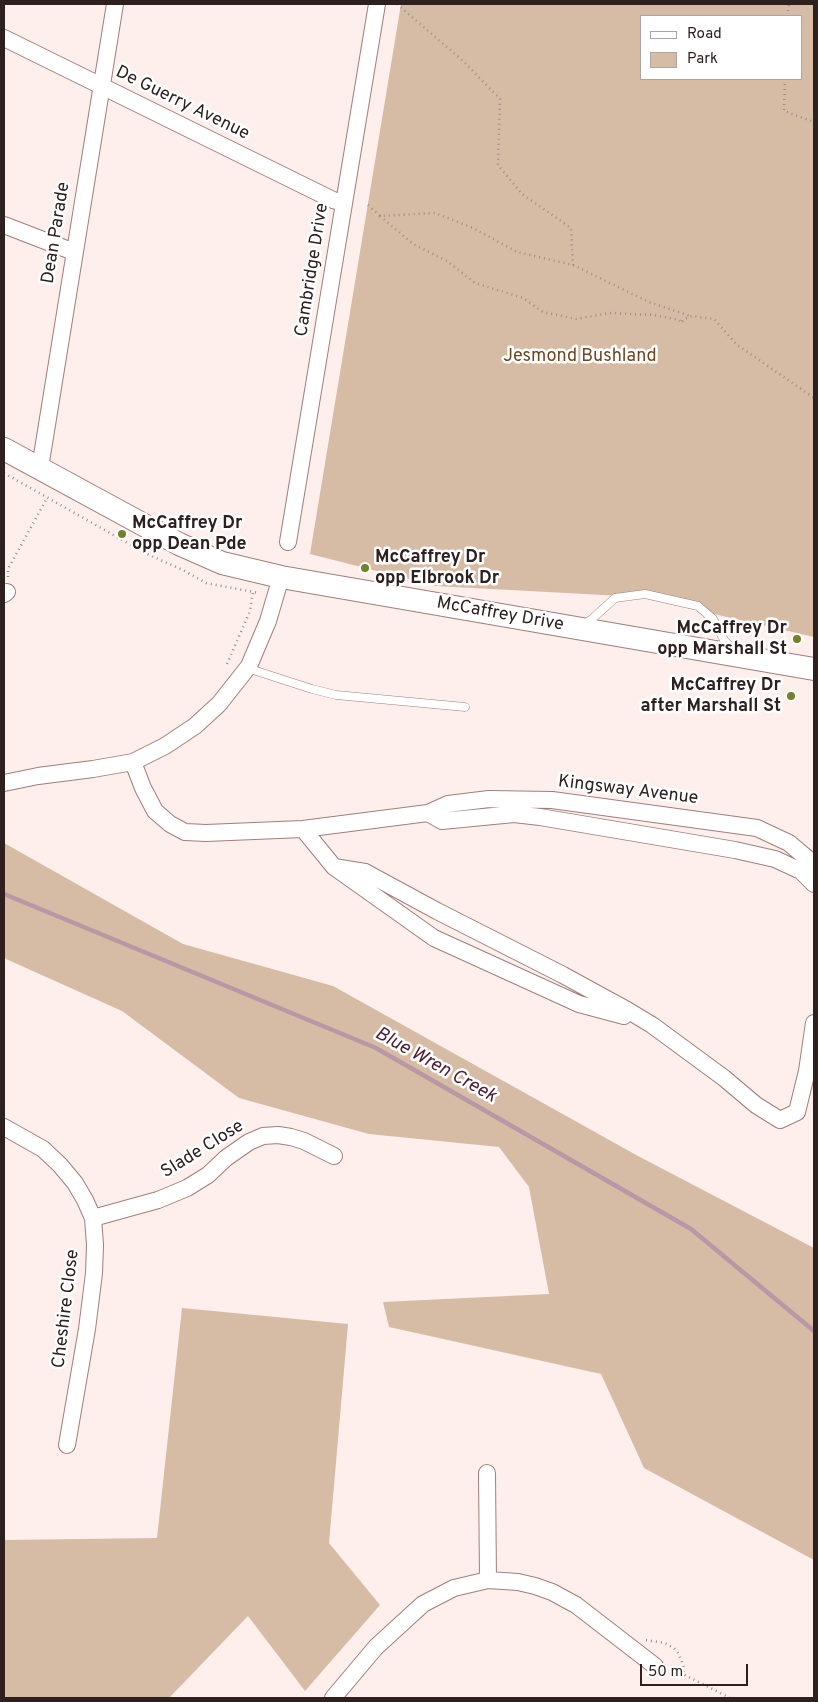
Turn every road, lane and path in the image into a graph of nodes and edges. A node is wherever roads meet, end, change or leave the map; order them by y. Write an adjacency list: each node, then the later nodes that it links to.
1 (115, 4): 6 (street, Dean Parade)
2 (377, 4): 8 (street, Cambridge Drive)
3 (396, 4): 13 (path)
4 (4, 38): 6 (street, De Guerry Avenue)
5 (785, 80): 7 (path)
6 (101, 86): 8 (street, De Guerry Avenue); 12 (street, Dean Parade)
7 (814, 122)
8 (344, 203): 20 (street, Cambridge Drive)
9 (368, 204): 10 (path)
10 (380, 216): 13 (path); 14 (path)
11 (4, 226): 12 (street)
12 (74, 252): 17 (street, Dean Parade)
13 (573, 265): 14 (path)
14 (692, 316): 15 (path)
15 (814, 398)
16 (4, 449): 17 (main road, McCaffrey Drive)
17 (40, 468): 21 (main road, McCaffrey Drive)
18 (4, 473): 19 (path)
19 (47, 498): 22 (path); 23 (path)
20 (288, 542)
21 (281, 577): 25 (main road, McCaffrey Drive); 28 (street)
22 (253, 592): 24 (path); 27 (path)
23 (5, 593)
24 (259, 593)
25 (577, 629): 26 (main road, McCaffrey Drive); 26 (lane)
26 (740, 656): 29 (main road, McCaffrey Drive)
27 (227, 664)
28 (247, 668): 30 (lane); 31 (street)
29 (814, 670)
30 (464, 707)
31 (133, 762): 32 (street); 34 (street, Kingsway Avenue)
32 (4, 783)
33 (428, 813): 34 (street, Kingsway Avenue); 35 (street, Kingsway Avenue); 37 (street, Kingsway Avenue)
34 (303, 829): 36 (street)
35 (814, 864)
36 (334, 867): 39 (street); 39 (street)
37 (814, 884)
38 (814, 1023): 39 (street)
39 (652, 1026)
40 (4, 1127): 42 (street, Cheshire Close)
41 (334, 1156): 42 (street, Slade Close)
42 (93, 1218): 43 (street, Cheshire Close)
43 (67, 1445)
44 (487, 1473): 45 (street)
45 (488, 1580): 46 (street); 48 (street)
46 (655, 1666)
47 (683, 1674): 49 (path)
48 (333, 1698)
49 (730, 1698)

